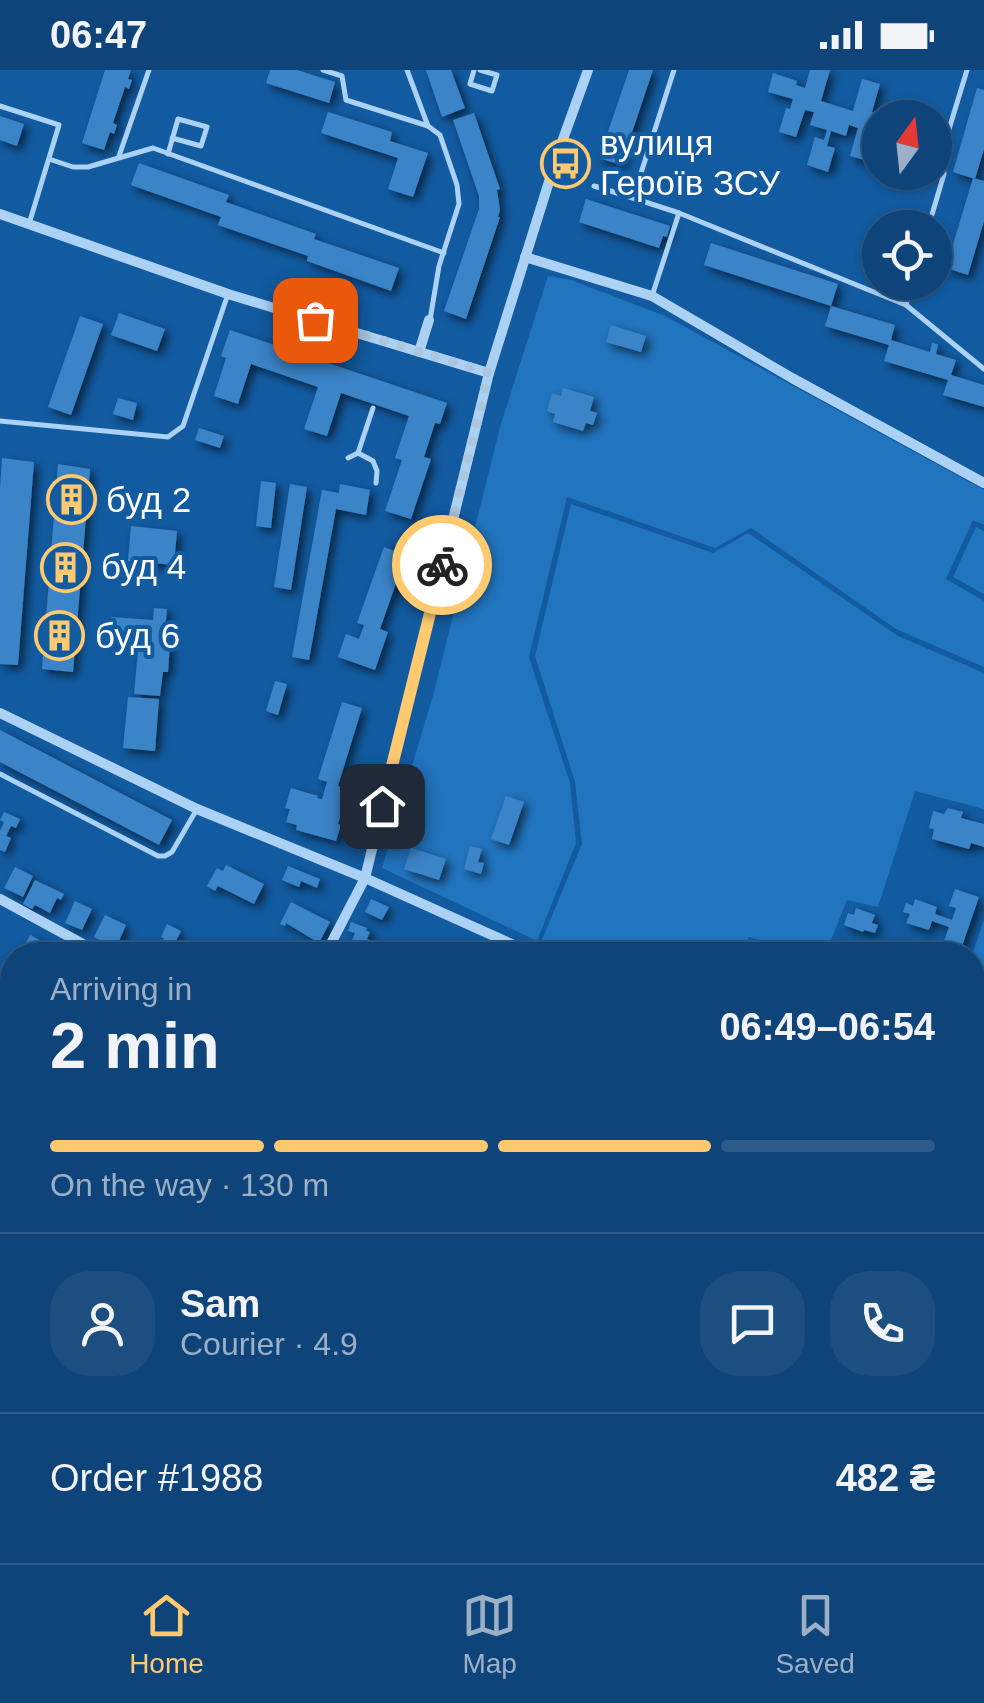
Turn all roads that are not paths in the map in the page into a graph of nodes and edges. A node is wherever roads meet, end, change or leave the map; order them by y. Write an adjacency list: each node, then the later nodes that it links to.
1 (148, 70): 12 (lane)
2 (324, 70): 9 (lane)
3 (407, 70): 9 (lane)
4 (477, 70): 4 (lane)
5 (588, 70): 21 (street)
6 (674, 70): 15 (lane)
7 (966, 70): 16 (lane)
8 (0, 106): 13 (lane)
9 (428, 126): 20 (lane)
10 (172, 138): 10 (lane); 11 (lane)
11 (168, 154): 12 (lane); 20 (lane)
12 (119, 156): 13 (lane)
13 (49, 159): 19 (lane)
14 (594, 186): 15 (lane)
15 (632, 198): 17 (lane)
16 (933, 210)
17 (679, 213): 23 (lane); 25 (lane)
18 (0, 214): 19 (street)
19 (30, 224): 22 (street)
20 (444, 252): 26 (lane)
21 (525, 257): 23 (street); 29 (street)
22 (228, 294): 27 (street); 31 (lane)
23 (652, 296): 34 (street)
24 (907, 300): 25 (lane)
25 (906, 304): 28 (lane)
26 (430, 320): 27 (street)
27 (419, 352): 29 (street)
28 (984, 369)
29 (489, 373): 39 (street)
30 (372, 408): 32 (lane)
31 (0, 421)
32 (358, 454): 33 (lane); 35 (lane)
33 (348, 458)
34 (984, 483)
35 (376, 484)
36 (0, 713): 38 (street)
37 (0, 774): 38 (lane)
38 (197, 810): 39 (street)
39 (364, 878): 42 (street); 43 (street)
40 (0, 899): 41 (street)
41 (79, 942)
42 (331, 942)
43 (507, 942)

